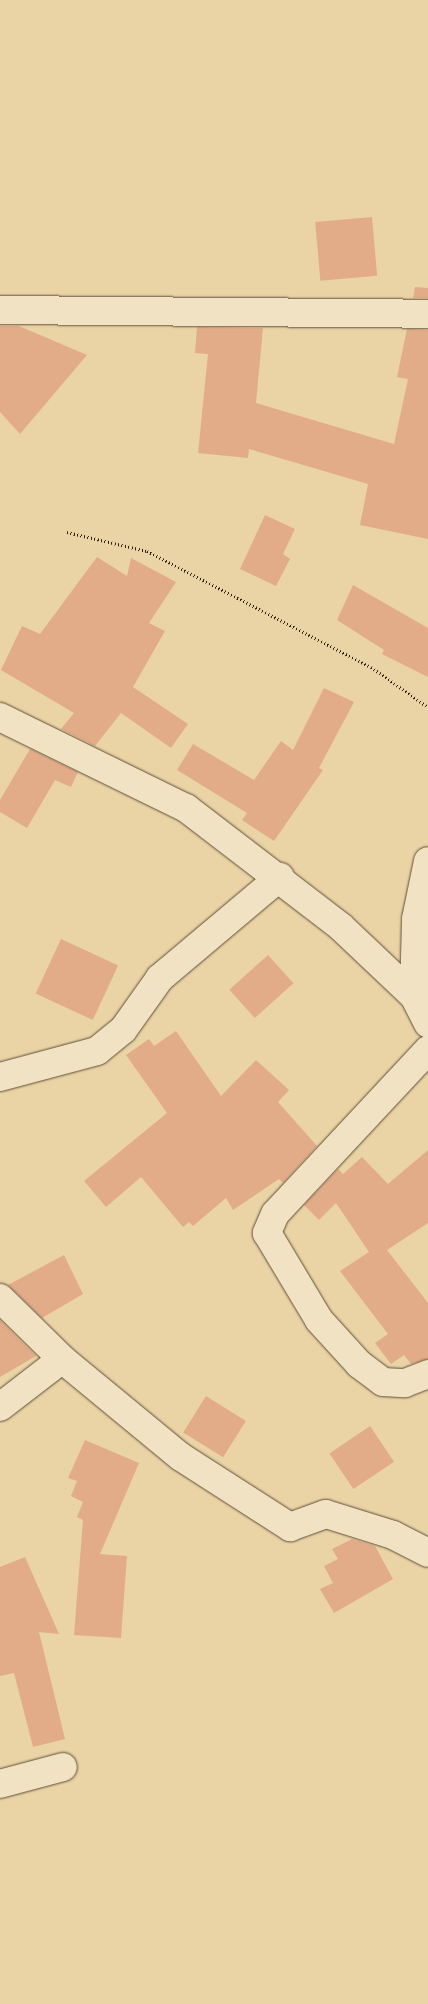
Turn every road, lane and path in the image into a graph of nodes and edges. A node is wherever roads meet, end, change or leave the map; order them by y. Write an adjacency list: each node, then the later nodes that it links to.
1 (0, 310): 2 (street)
2 (428, 314)
3 (67, 532): 4 (path)
4 (428, 707)
5 (0, 716): 7 (street)
6 (428, 861): 8 (street)
7 (280, 877): 8 (street); 11 (street)
8 (414, 996): 9 (street)
9 (428, 1024)
10 (428, 1050): 14 (street)
11 (0, 1077)
12 (0, 1298): 13 (street)
13 (62, 1359): 15 (street); 16 (street)
14 (428, 1374)
15 (0, 1407)
16 (428, 1553)
17 (64, 1767): 18 (street)
18 (0, 1784)

